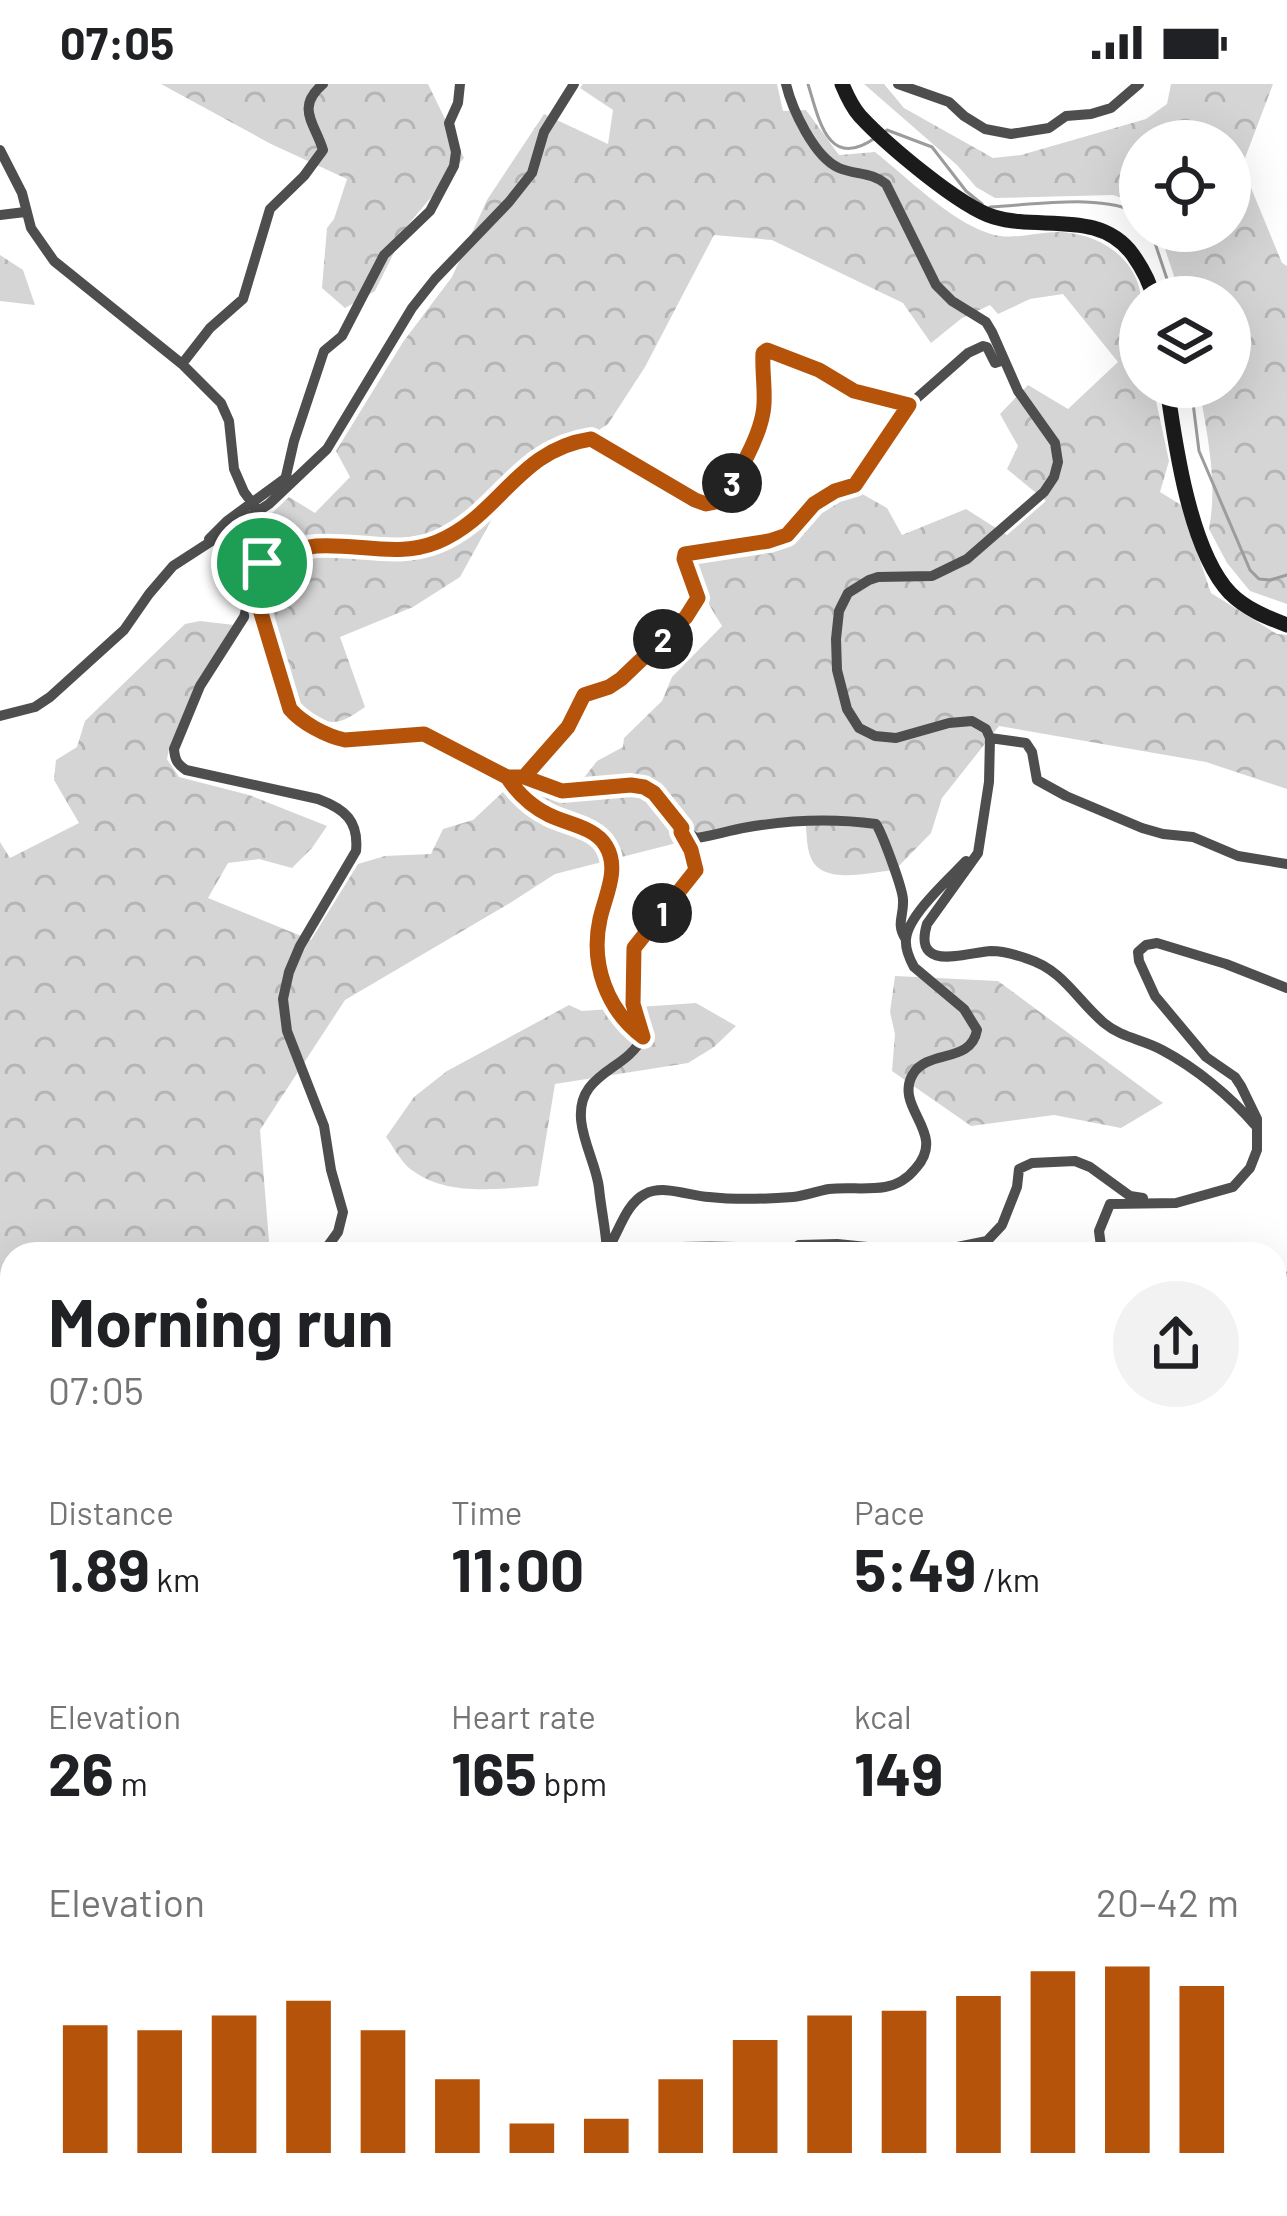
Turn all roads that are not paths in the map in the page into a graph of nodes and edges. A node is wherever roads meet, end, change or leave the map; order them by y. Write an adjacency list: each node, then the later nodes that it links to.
1 (323, 84): 13 (street)
2 (460, 84): 16 (street)
3 (574, 84): 16 (street)
4 (786, 84): 12 (street)
5 (842, 84): 11 (main road)
6 (898, 84): 7 (street)
7 (1139, 84)
8 (0, 150): 9 (street)
9 (25, 212): 10 (street); 13 (street)
10 (0, 215)
11 (1145, 276)
12 (1004, 361): 14 (street); 22 (street)
13 (182, 364): 17 (street)
14 (909, 405): 19 (street); 24 (street)
15 (1170, 408): 20 (main road)
16 (291, 478): 17 (street); 18 (street)
17 (254, 505): 18 (street); 19 (street, bridge)
18 (206, 544): 21 (street)
19 (260, 563): 23 (street); 33 (street)
20 (1287, 625)
21 (0, 716)
22 (990, 738): 26 (street); 27 (street)
23 (507, 777): 24 (street); 30 (street)
24 (524, 777): 25 (street)
25 (682, 828): 28 (street); 30 (street)
26 (974, 858): 28 (street); 31 (street)
27 (1287, 864)
28 (906, 938): 35 (street)
29 (1287, 988): 31 (street)
30 (643, 1037): 34 (street)
31 (1255, 1125): 32 (street)
32 (1161, 1204): 36 (street); 37 (street)
33 (331, 1242)
34 (607, 1242)
35 (612, 1242)
36 (982, 1242)
37 (1100, 1242)

